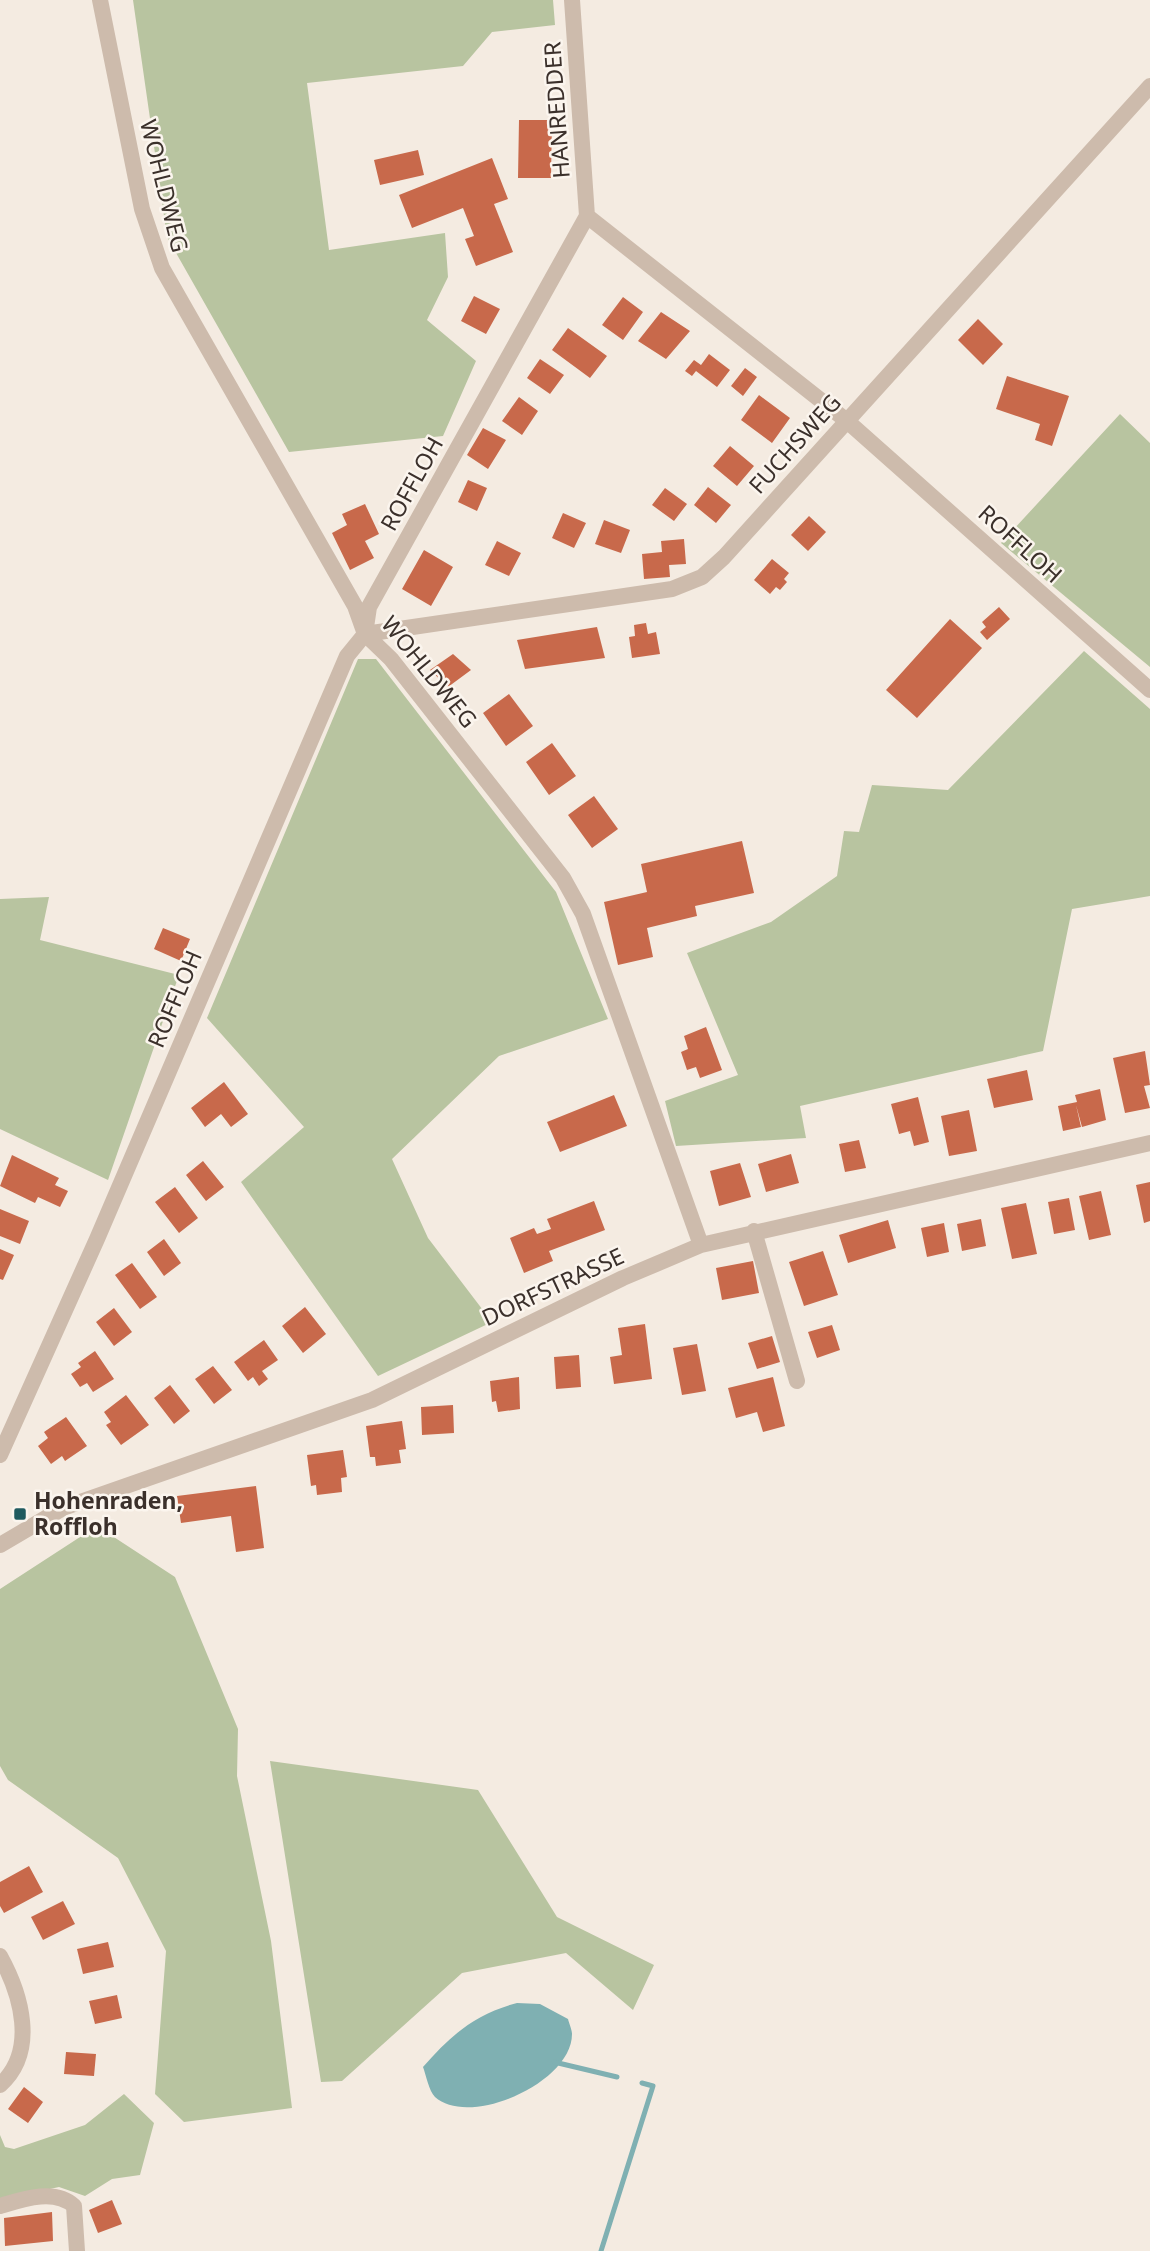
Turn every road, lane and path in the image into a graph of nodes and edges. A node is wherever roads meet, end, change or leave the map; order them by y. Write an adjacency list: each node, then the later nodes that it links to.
1 (100, 0): 6 (street, WOHLDWEG)
2 (572, 0): 4 (street, HANREDDER)
3 (1150, 86): 5 (street, FUCHSWEG)
4 (587, 216): 5 (street, ROFFLOH); 6 (street, ROFFLOH)
5 (847, 421): 6 (street, FUCHSWEG); 7 (street, ROFFLOH)
6 (365, 634): 10 (street, WOHLDWEG); 12 (street, ROFFLOH)
7 (1150, 690)
8 (1150, 1143): 9 (street, DORFSTRASSE)
9 (754, 1231): 10 (street, DORFSTRASSE); 11 (street)
10 (701, 1245): 13 (street, DORFSTRASSE)
11 (797, 1381)
12 (0, 1455)
13 (0, 1545)
14 (0, 1956): 15 (street)
15 (0, 2085)
16 (0, 2206): 17 (street)
17 (77, 2251)

